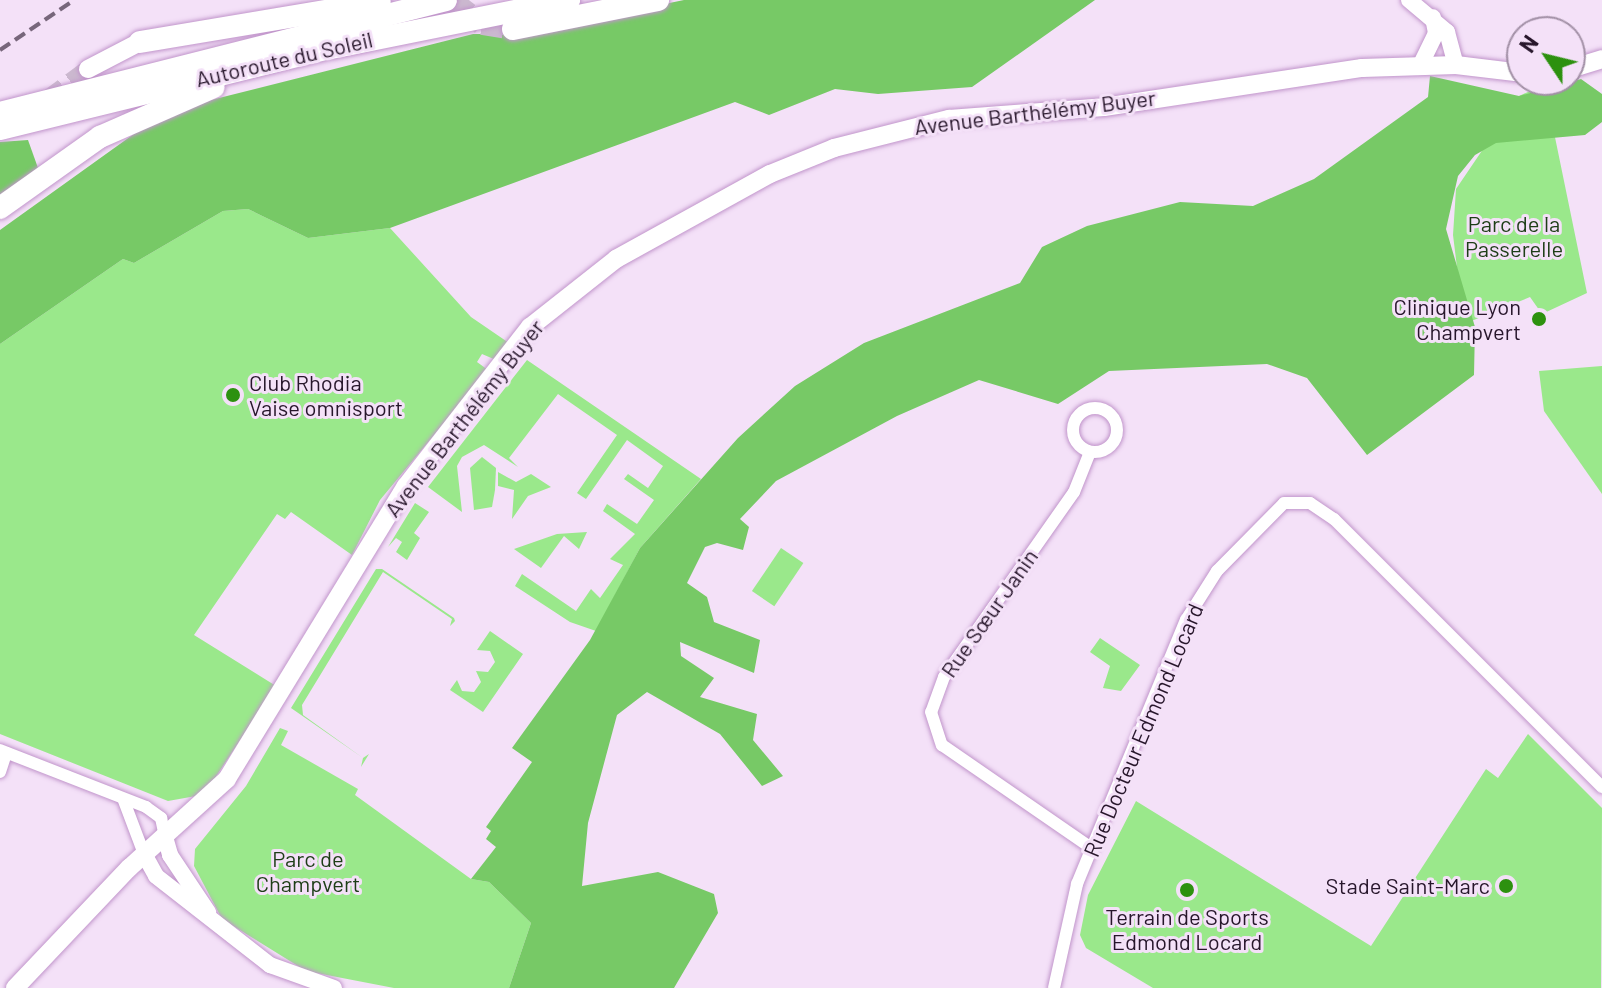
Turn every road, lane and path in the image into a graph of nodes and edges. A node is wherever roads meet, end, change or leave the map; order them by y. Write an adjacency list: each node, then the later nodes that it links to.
1 (397, 0): 8 (highway)
2 (446, 0): 14 (highway, Autoroute du Soleil)
3 (569, 0): 9 (highway, Autoroute du Soleil)
4 (658, 0): 7 (highway)
5 (1409, 0): 6 (street)
6 (1432, 15): 10 (street); 11 (street)
7 (513, 29)
8 (140, 42): 12 (main road)
9 (331, 48): 15 (highway, Autoroute du Soleil); 16 (highway)
10 (1456, 65): 11 (main road, Avenue Barthélémy Buyer); 13 (main road, Avenue Barthélémy Buyer)
11 (1420, 66): 22 (main road, Avenue Barthélémy Buyer)
12 (88, 69)
13 (1506, 71)
14 (0, 113)
15 (0, 129)
16 (0, 208)
17 (1090, 452): 23 (street, Rue Sœur Janin)
18 (3, 752): 19 (street); 21 (street)
19 (0, 772)
20 (1602, 787): 23 (street, Rue Docteur Edmond Locard)
21 (124, 801): 22 (street); 24 (street)
22 (165, 837): 24 (main road, Avenue Barthélémy Buyer); 25 (street)
23 (1093, 849): 28 (street, Rue Docteur Edmond Locard)
24 (144, 854): 25 (street); 26 (main road, Avenue Barthélémy Buyer)
25 (218, 927): 27 (street)
26 (15, 988)
27 (334, 988)
28 (1054, 988)

